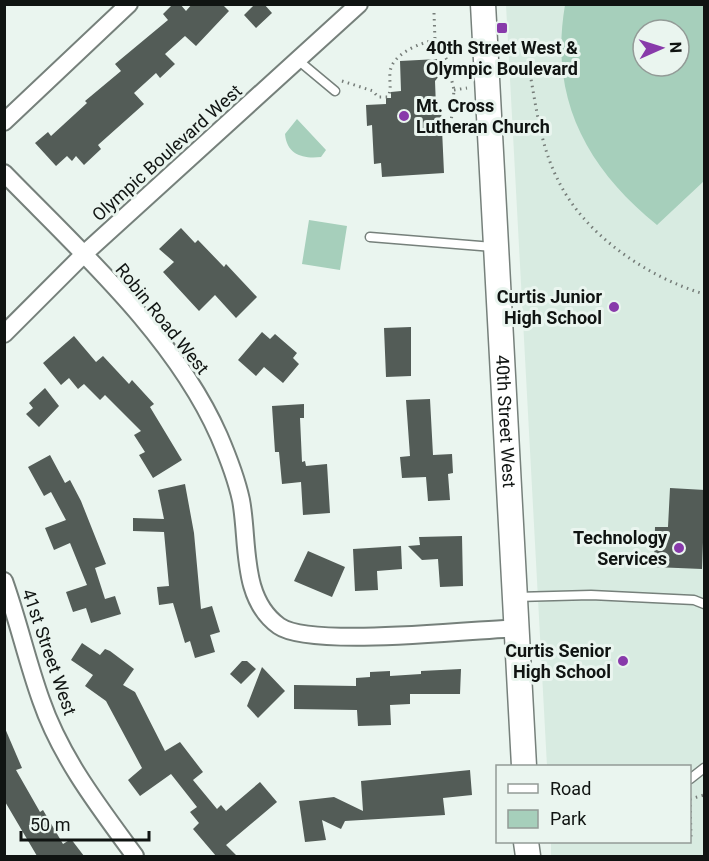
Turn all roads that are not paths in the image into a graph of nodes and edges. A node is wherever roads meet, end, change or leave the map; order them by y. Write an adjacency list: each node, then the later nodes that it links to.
1 (129, 4): 6 (street)
2 (359, 4): 4 (street, Olympic Boulevard West)
3 (483, 4): 9 (street, 40th Street West)
4 (300, 61): 5 (lane); 10 (street, Olympic Boulevard West)
5 (335, 91)
6 (4, 122)
7 (4, 173): 10 (street, Robin Road West)
8 (370, 237): 9 (lane)
9 (497, 247): 13 (street, 40th Street West)
10 (84, 254): 11 (street, Olympic Boulevard West); 15 (street, Robin Road West)
11 (4, 334)
12 (4, 581): 19 (street, 41st Street West)
13 (516, 597): 14 (lane); 15 (street, 40th Street West)
14 (705, 604)
15 (518, 628): 16 (street, 40th Street West)
16 (524, 765)
17 (705, 768): 18 (lane)
18 (691, 778)
19 (135, 856)

